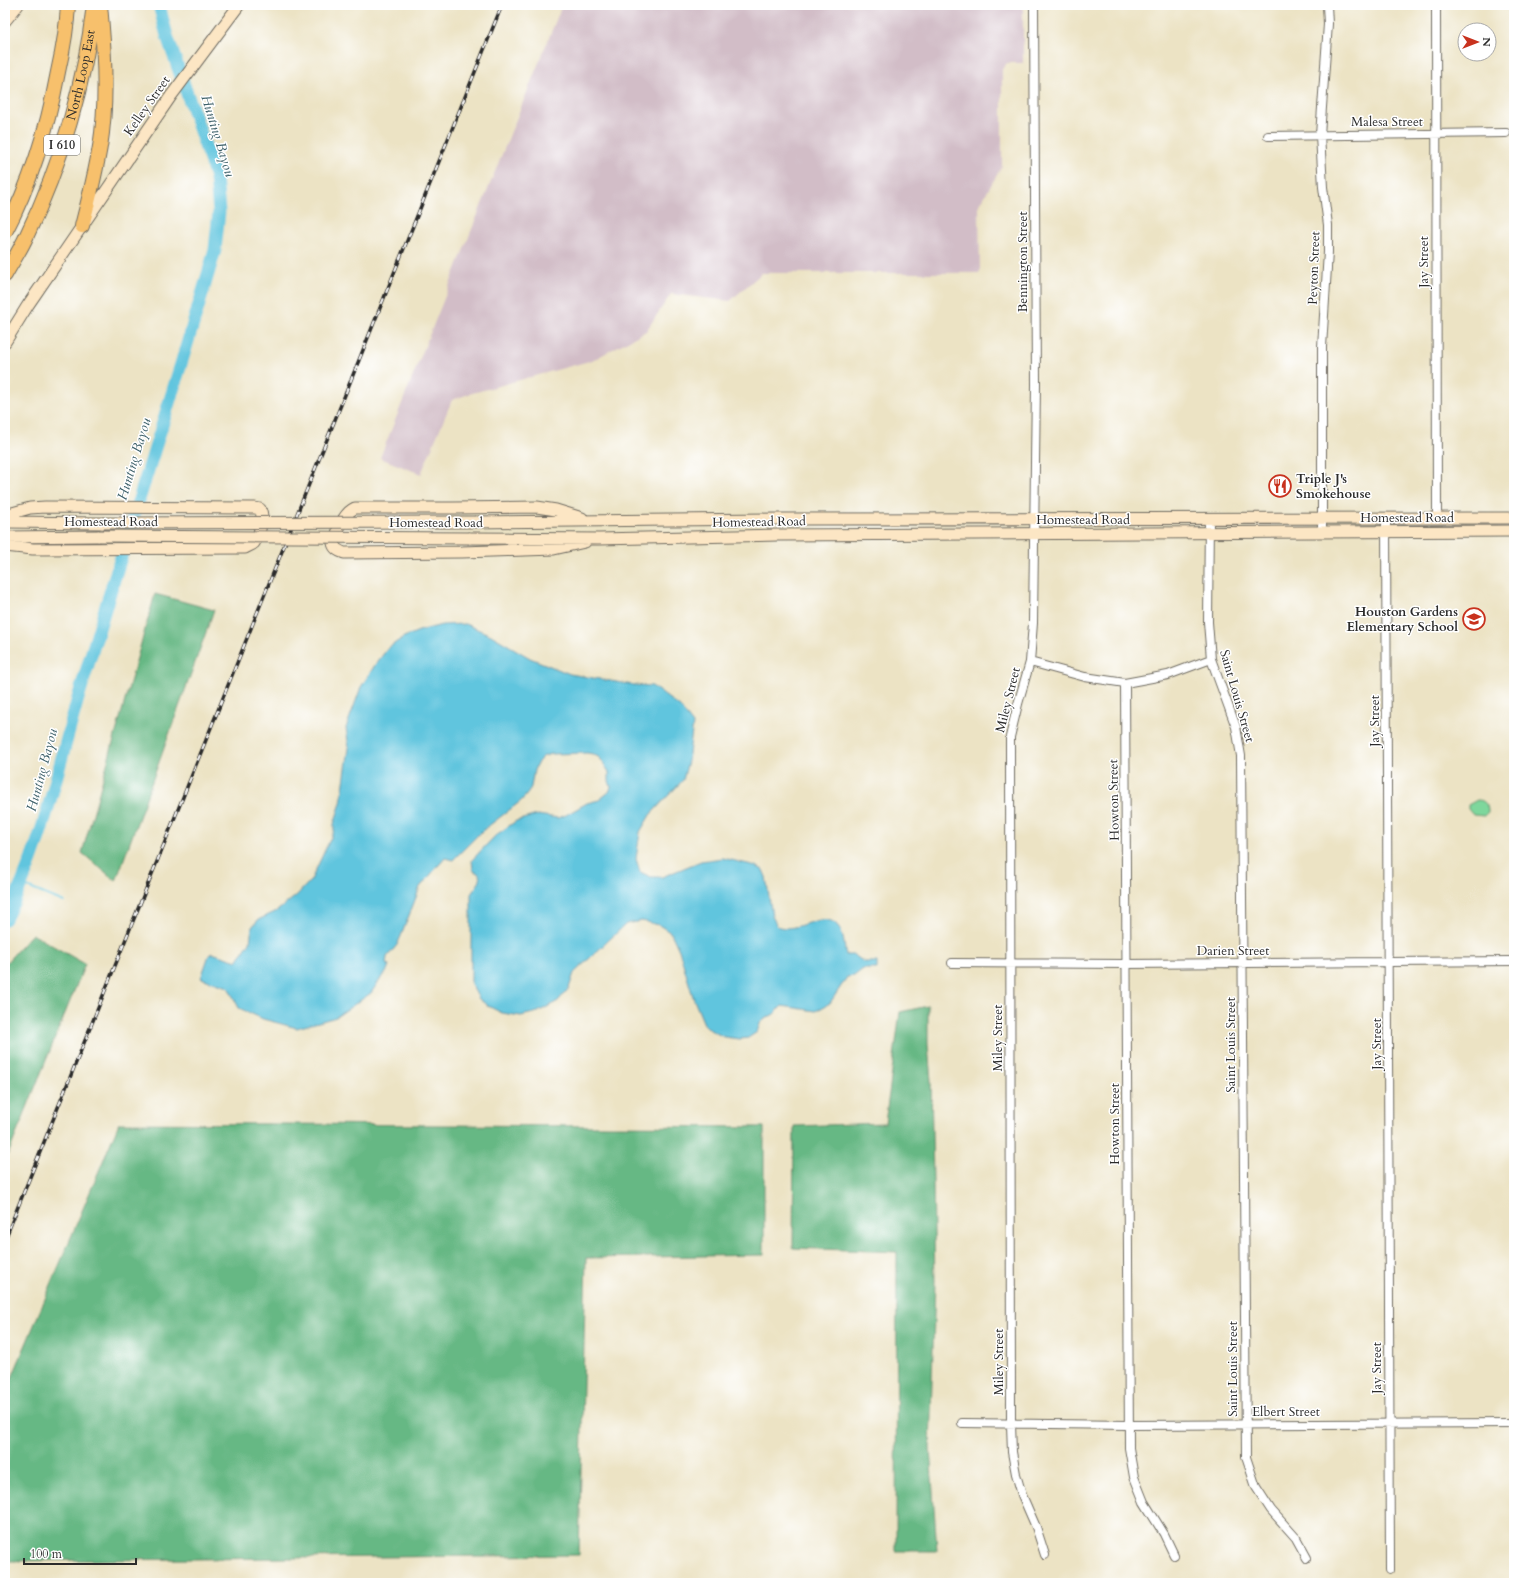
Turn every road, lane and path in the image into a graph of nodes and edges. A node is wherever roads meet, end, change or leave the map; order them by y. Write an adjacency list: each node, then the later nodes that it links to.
1 (18, 5): 9 (main road)
2 (68, 5): 15 (highway, North Loop East / I 610)
3 (94, 5): 16 (highway, North Loop East / I 610)
4 (100, 5): 14 (highway)
5 (239, 5): 14 (main road, Kelley Street)
6 (1034, 5): 19 (street, Bennington Street)
7 (1327, 5): 12 (street, Peyton Street)
8 (1436, 5): 11 (street, Jay Street)
9 (5, 21)
10 (1506, 133): 11 (street, Malesa Street)
11 (1436, 134): 12 (street, Malesa Street); 23 (street, Jay Street)
12 (1320, 135): 13 (street, Malesa Street); 21 (street, Peyton Street)
13 (1268, 136)
14 (82, 226): 17 (main road, Kelley Street)
15 (5, 232)
16 (5, 275)
17 (5, 342)
18 (5, 515): 34 (main road)
19 (1034, 518): 20 (main road, Homestead Road); 25 (main road, Homestead Road); 30 (street, Miley Street)
20 (1209, 518): 21 (main road, Homestead Road); 31 (street, Saint Louis Street)
21 (1322, 518): 22 (main road, Homestead Road); 28 (street, Peyton Street)
22 (1386, 518): 23 (main road, Homestead Road); 29 (street, Jay Street)
23 (1437, 518): 24 (main road, Homestead Road)
24 (1514, 518)
25 (590, 521): 26 (main road, Homestead Road, bridge); 33 (main road)
26 (5, 522)
27 (1514, 531): 29 (main road, Homestead Road)
28 (1322, 532): 29 (main road, Homestead Road); 31 (main road, Homestead Road)
29 (1386, 532): 39 (street, Jay Street)
30 (1035, 534): 31 (main road, Homestead Road); 33 (main road, Homestead Road); 36 (street, Miley Street)
31 (1209, 534): 35 (street, Saint Louis Street)
32 (5, 537): 33 (main road, Homestead Road, bridge)
33 (599, 538)
34 (5, 546)
35 (1211, 659): 37 (street); 41 (street, Saint Louis Street)
36 (1030, 662): 37 (street); 42 (street, Miley Street)
37 (1125, 683): 43 (street, Howton Street)
38 (1514, 961): 39 (street, Darien Street)
39 (1389, 962): 41 (street, Darien Street); 49 (street, Jay Street)
40 (952, 963): 42 (street, Darien Street)
41 (1243, 963): 43 (street, Darien Street); 48 (street, Saint Louis Street)
42 (1010, 964): 43 (street, Darien Street); 46 (street, Miley Street)
43 (1127, 964): 47 (street, Howton Street)
44 (962, 1423): 46 (street, Elbert Street)
45 (1514, 1423): 49 (street, Elbert Street)
46 (1011, 1424): 47 (street, Elbert Street); 50 (street, Miley Street)
47 (1128, 1424): 48 (street, Elbert Street); 51 (street, Howton Street)
48 (1245, 1424): 49 (street, Elbert Street); 52 (street, Saint Louis Street)
49 (1390, 1424): 53 (street, Jay Street)
50 (1045, 1555)
51 (1174, 1555)
52 (1307, 1558)
53 (1390, 1570)

